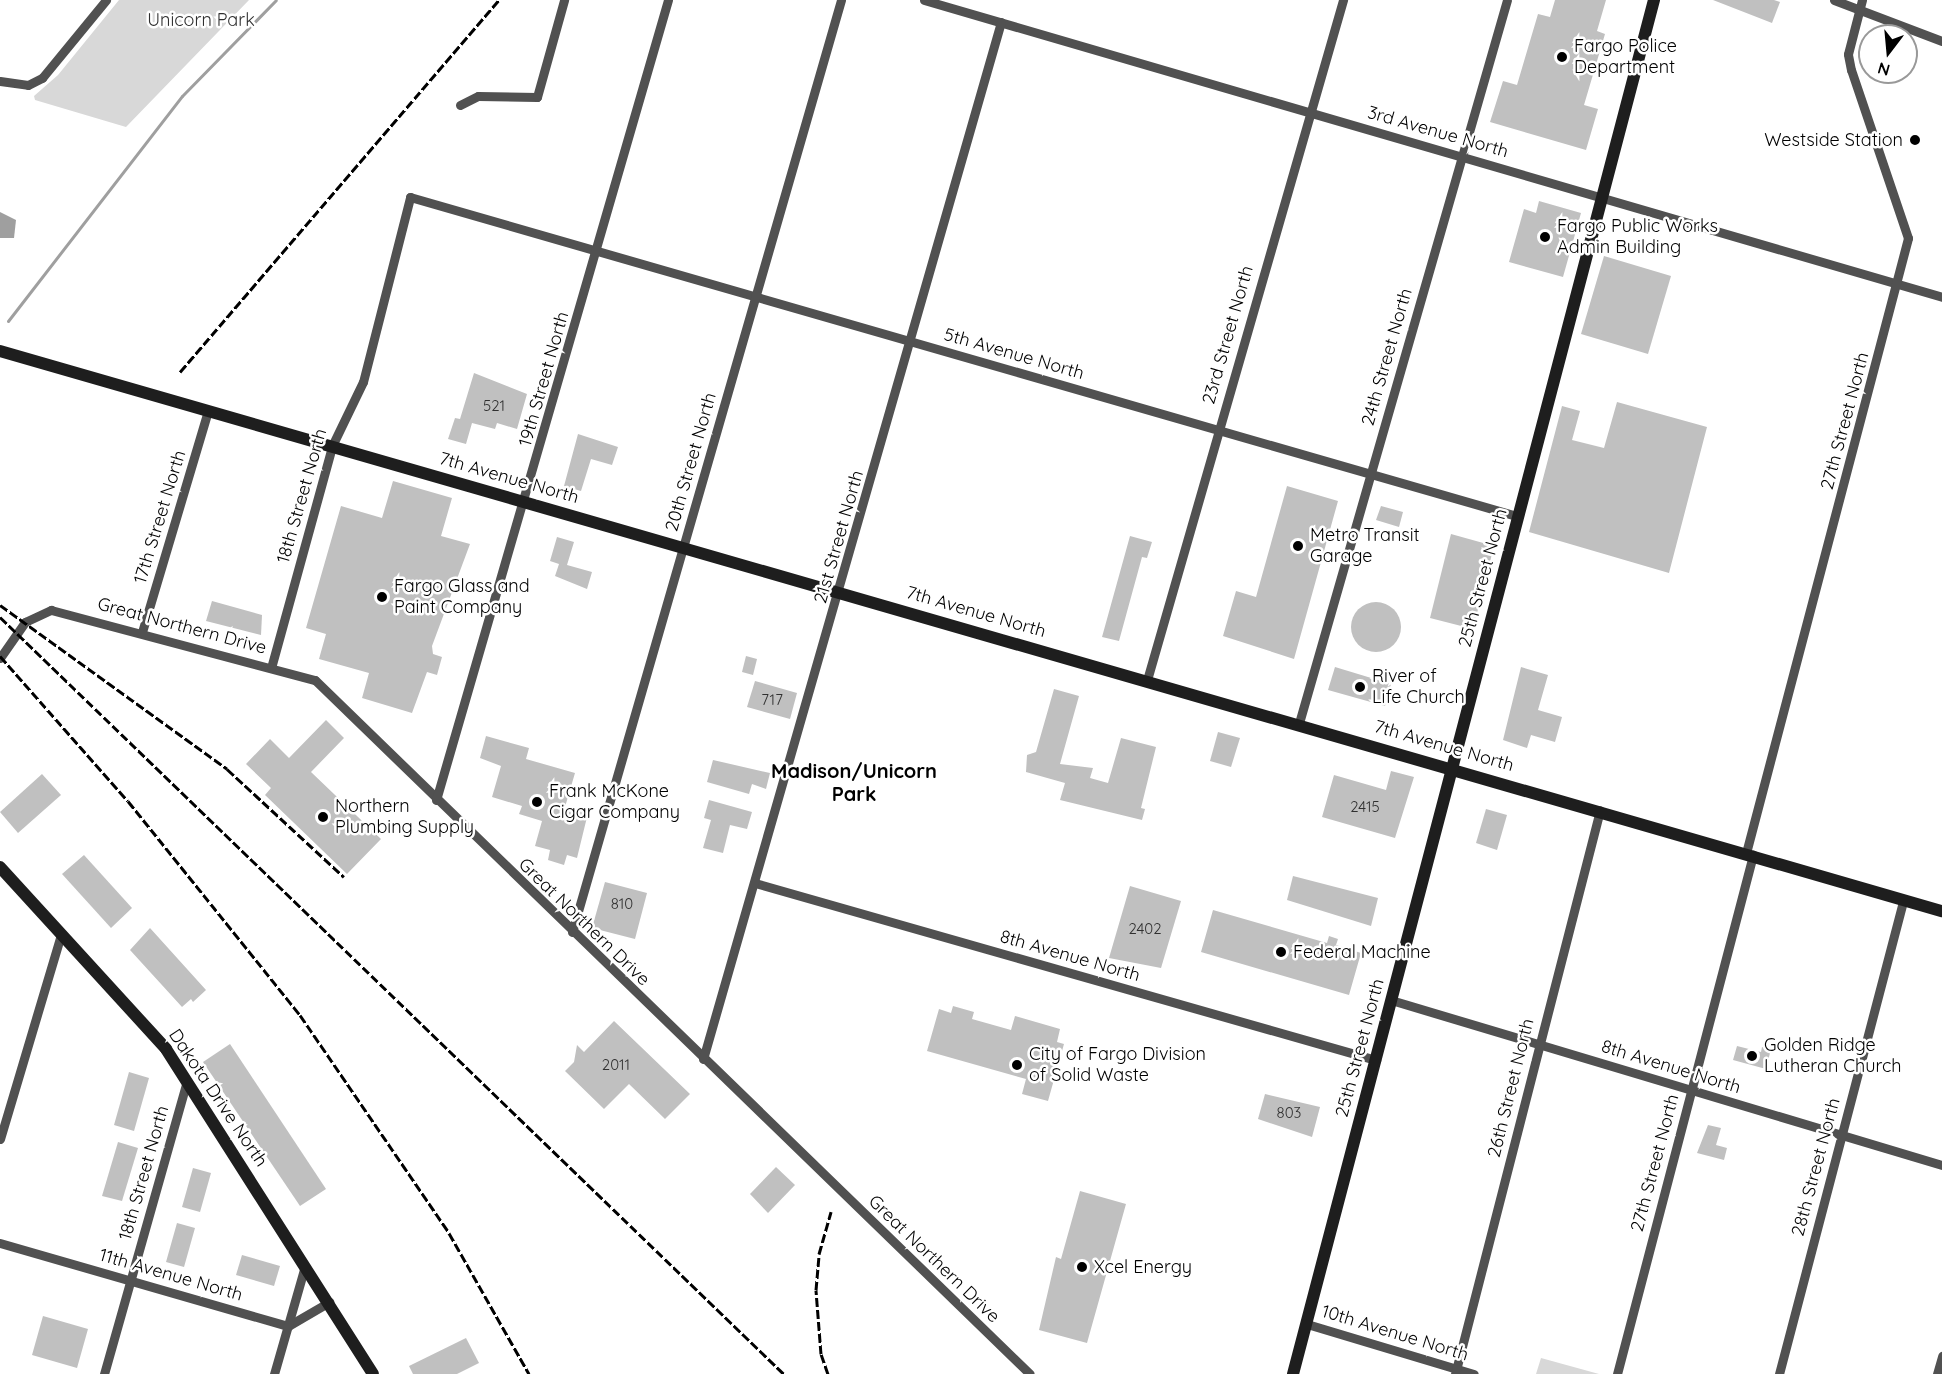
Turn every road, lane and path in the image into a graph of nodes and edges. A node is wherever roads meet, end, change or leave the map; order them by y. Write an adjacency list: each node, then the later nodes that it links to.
1 (106, 0): 13 (street)
2 (564, 0): 14 (street)
3 (668, 0): 19 (street, 19th Street North)
4 (841, 0): 21 (street, 20th Street North)
5 (924, 0): 11 (street, 3rd Avenue North)
6 (1343, 0): 15 (street, 23rd Street North)
7 (1507, 0): 16 (street, 24th Street North)
8 (1654, 0): 18 (main road, 25th Street North)
9 (1834, 0): 10 (street)
10 (1860, 4): 12 (street); 20 (street, 27th Street North)
11 (1001, 22): 15 (street, 3rd Avenue North); 23 (street, 21st Street North)
12 (1942, 41)
13 (0, 81)
14 (460, 105)
15 (1309, 112): 16 (street, 3rd Avenue North); 26 (street, 23rd Street North)
16 (1462, 156): 18 (street, 3rd Avenue North); 28 (street, 24th Street North)
17 (410, 197): 19 (street, 5th Avenue North); 27 (street, 18th Street North)
18 (1601, 197): 20 (street, 3rd Avenue North); 30 (main road, 25th Street North)
19 (598, 251): 21 (street, 5th Avenue North); 29 (street, 19th Street North)
20 (1898, 284): 22 (street, 3rd Avenue North); 41 (street, 27th Street North)
21 (756, 297): 23 (street, 5th Avenue North); 31 (street, 20th Street North)
22 (1942, 297)
23 (912, 342): 26 (street, 5th Avenue North); 32 (street, 21st Street North)
24 (0, 351): 25 (main road, 7th Avenue North)
25 (208, 411): 27 (main road, 7th Avenue North); 33 (street, 17th Street North)
26 (1218, 430): 28 (street, 5th Avenue North); 36 (street, 23rd Street North)
27 (332, 446): 29 (main road, 7th Avenue North); 35 (street, 18th Street North)
28 (1371, 474): 30 (street, 5th Avenue North); 37 (street, 24th Street North)
29 (526, 502): 31 (main road, 7th Avenue North); 39 (street, 19th Street North)
30 (1517, 516): 38 (main road, 25th Street North)
31 (684, 547): 32 (main road, 7th Avenue North); 46 (street, 20th Street North)
32 (840, 592): 36 (main road, 7th Avenue North); 43 (street, 21st Street North)
33 (142, 632): 34 (street, Great Northern Drive); 35 (street, Great Northern Drive)
34 (0, 658)
35 (271, 668): 39 (street, Great Northern Drive)
36 (1148, 680): 37 (main road, 7th Avenue North)
37 (1299, 723): 38 (main road, 7th Avenue North)
38 (1452, 767): 40 (main road, 7th Avenue North); 48 (main road, 25th Street North)
39 (436, 800): 46 (street, Great Northern Drive)
40 (1600, 810): 41 (main road, 7th Avenue North); 49 (street, 26th Street North)
41 (1750, 854): 44 (main road, 7th Avenue North); 53 (street, 27th Street North)
42 (0, 867): 47 (main road, Dakota Drive North)
43 (755, 883): 50 (street, 21st Street North); 51 (street, 8th Avenue North)
44 (1903, 900): 45 (main road, 7th Avenue North); 54 (street, 28th Street North)
45 (1942, 911)
46 (572, 933): 50 (street, Great Northern Drive)
47 (61, 934): 52 (main road, Dakota Drive North); 55 (street)
48 (1392, 1000): 49 (street, 8th Avenue North); 51 (main road, 25th Street North)
49 (1540, 1044): 53 (street, 8th Avenue North); 64 (street, 26th Street North)
50 (703, 1059): 68 (street, Great Northern Drive)
51 (1376, 1060): 61 (main road, 25th Street North)
52 (186, 1084): 58 (main road, Dakota Drive North); 59 (street, 18th Street North)
53 (1691, 1089): 54 (street, 8th Avenue North); 71 (street, 27th Street North)
54 (1842, 1134): 56 (street, 8th Avenue North); 72 (street, 28th Street North)
55 (0, 1139)
56 (1942, 1165)
57 (0, 1243): 59 (street, 11th Avenue North)
58 (305, 1266): 60 (main road, Dakota Drive North); 62 (street)
59 (131, 1281): 62 (street, 11th Avenue North); 65 (street, 18th Street North)
60 (329, 1302): 62 (street); 67 (main road, Dakota Drive North)
61 (1307, 1324): 64 (street, 10th Avenue North); 69 (main road, 25th Street North)
62 (288, 1326): 66 (street)
63 (1942, 1356): 73 (street)
64 (1456, 1371): 70 (street, 10th Avenue North)
65 (104, 1374)
66 (274, 1374)
67 (373, 1374)
68 (1030, 1374)
69 (1293, 1374)
70 (1474, 1374)
71 (1617, 1374)
72 (1779, 1374)
73 (1937, 1374)

